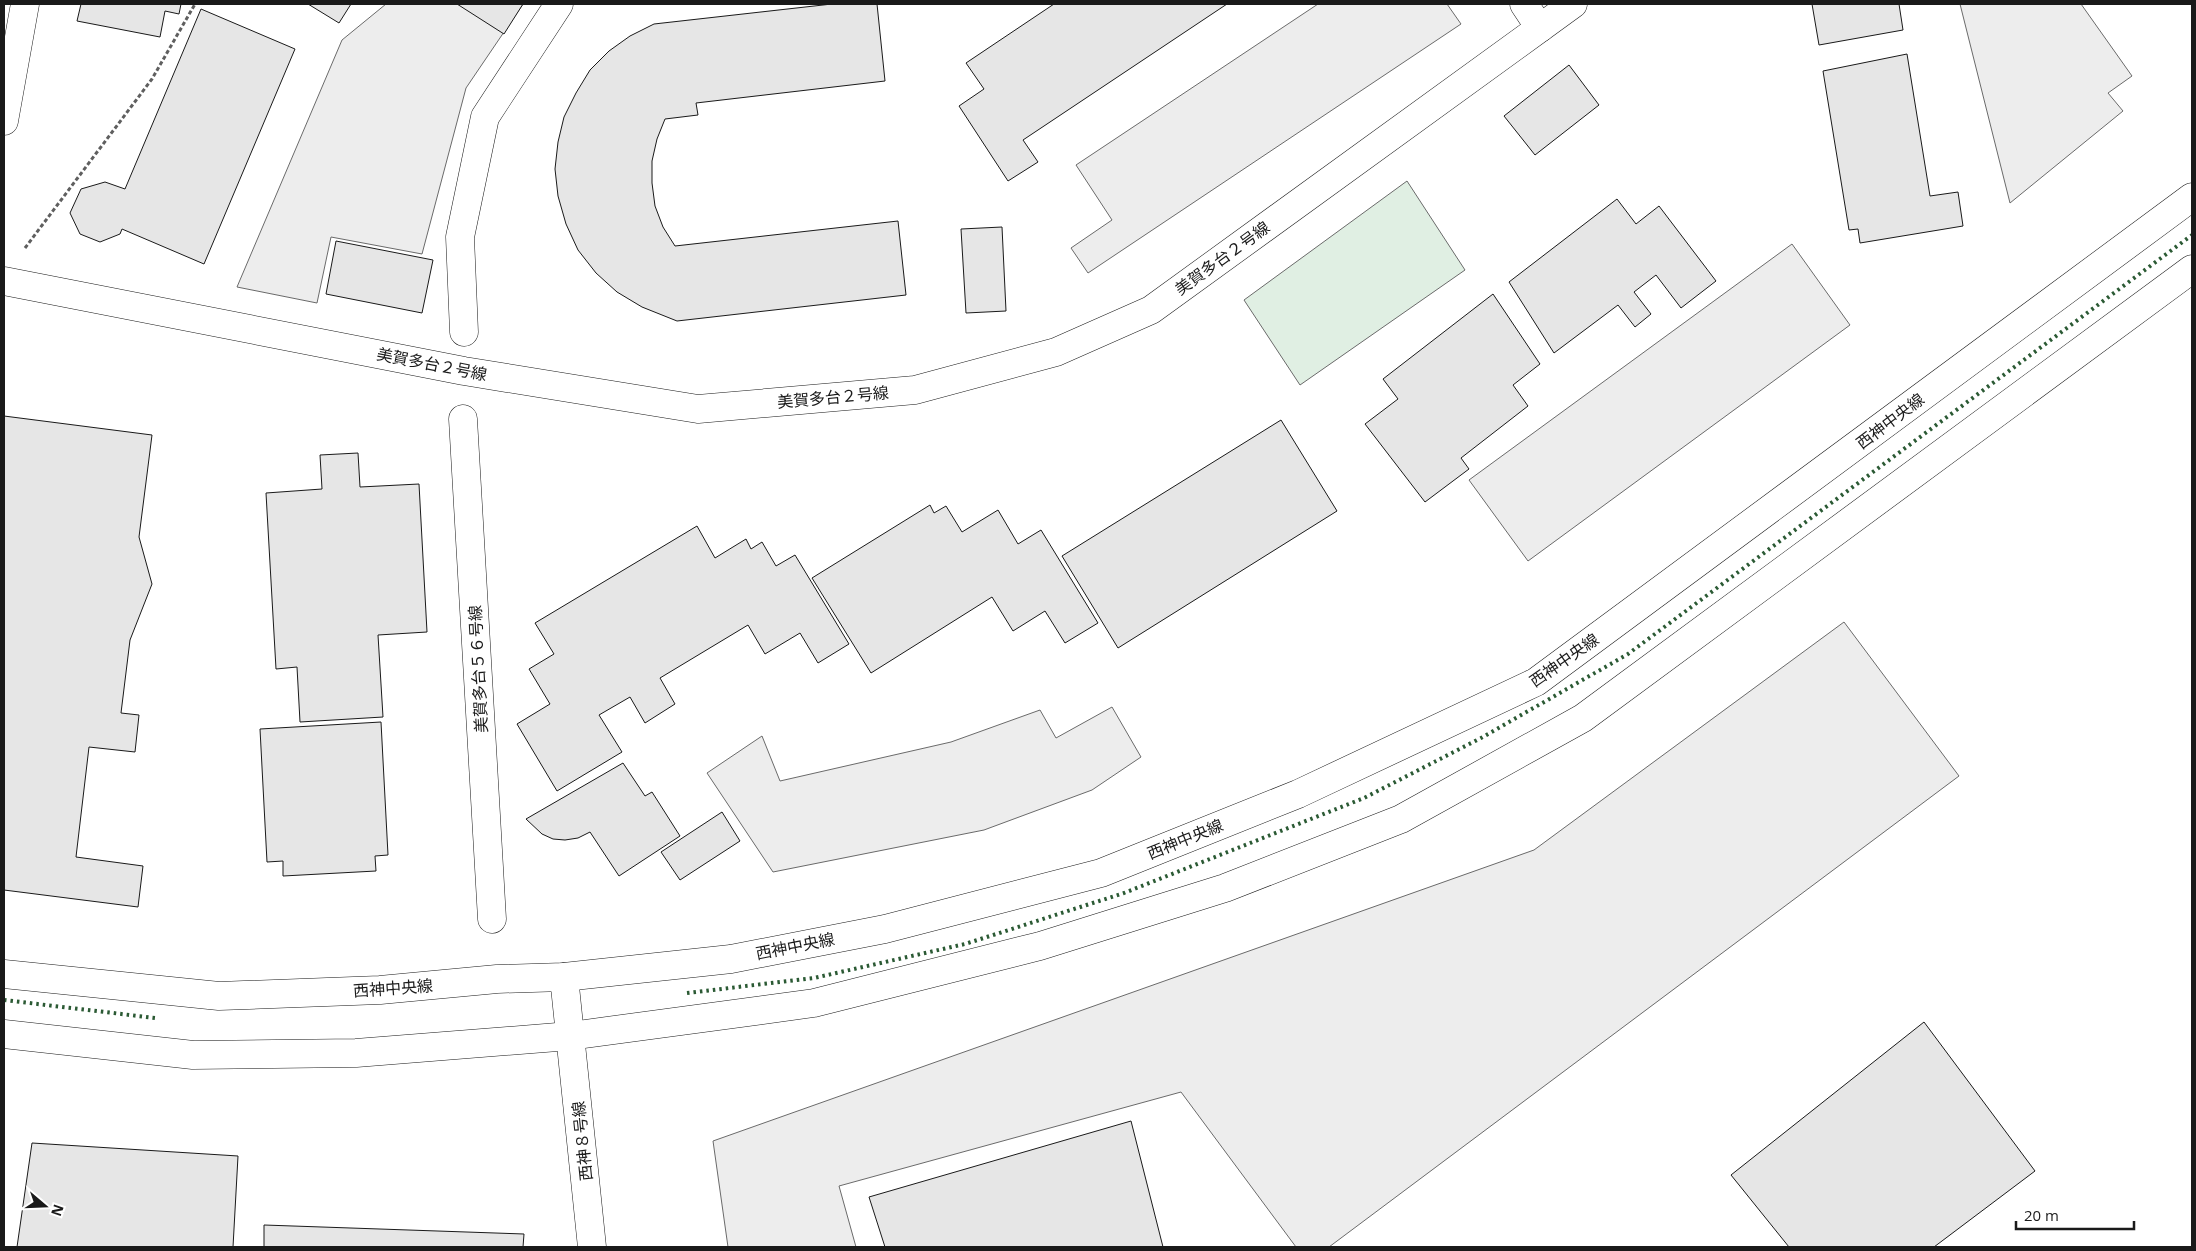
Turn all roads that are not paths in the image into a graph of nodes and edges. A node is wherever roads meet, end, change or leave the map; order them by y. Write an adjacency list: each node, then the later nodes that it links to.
1 (25, 4): 6 (street)
2 (559, 4): 10 (street)
3 (1524, 4): 5 (street)
4 (1573, 4): 5 (street, 美賀多台２号線)
5 (1540, 28): 9 (street, 美賀多台２号線)
6 (4, 121)
7 (2192, 197): 14 (street, 西神中央線)
8 (2192, 269): 16 (street)
9 (4, 282)
10 (464, 332)
11 (463, 419): 12 (street, 美賀多台５６号線)
12 (492, 919)
13 (4, 974): 14 (street, 西神中央線)
14 (564, 976): 16 (street, 西神８号線)
15 (4, 1034): 16 (street)
16 (570, 1036): 17 (street, 西神８号線)
17 (592, 1247)

